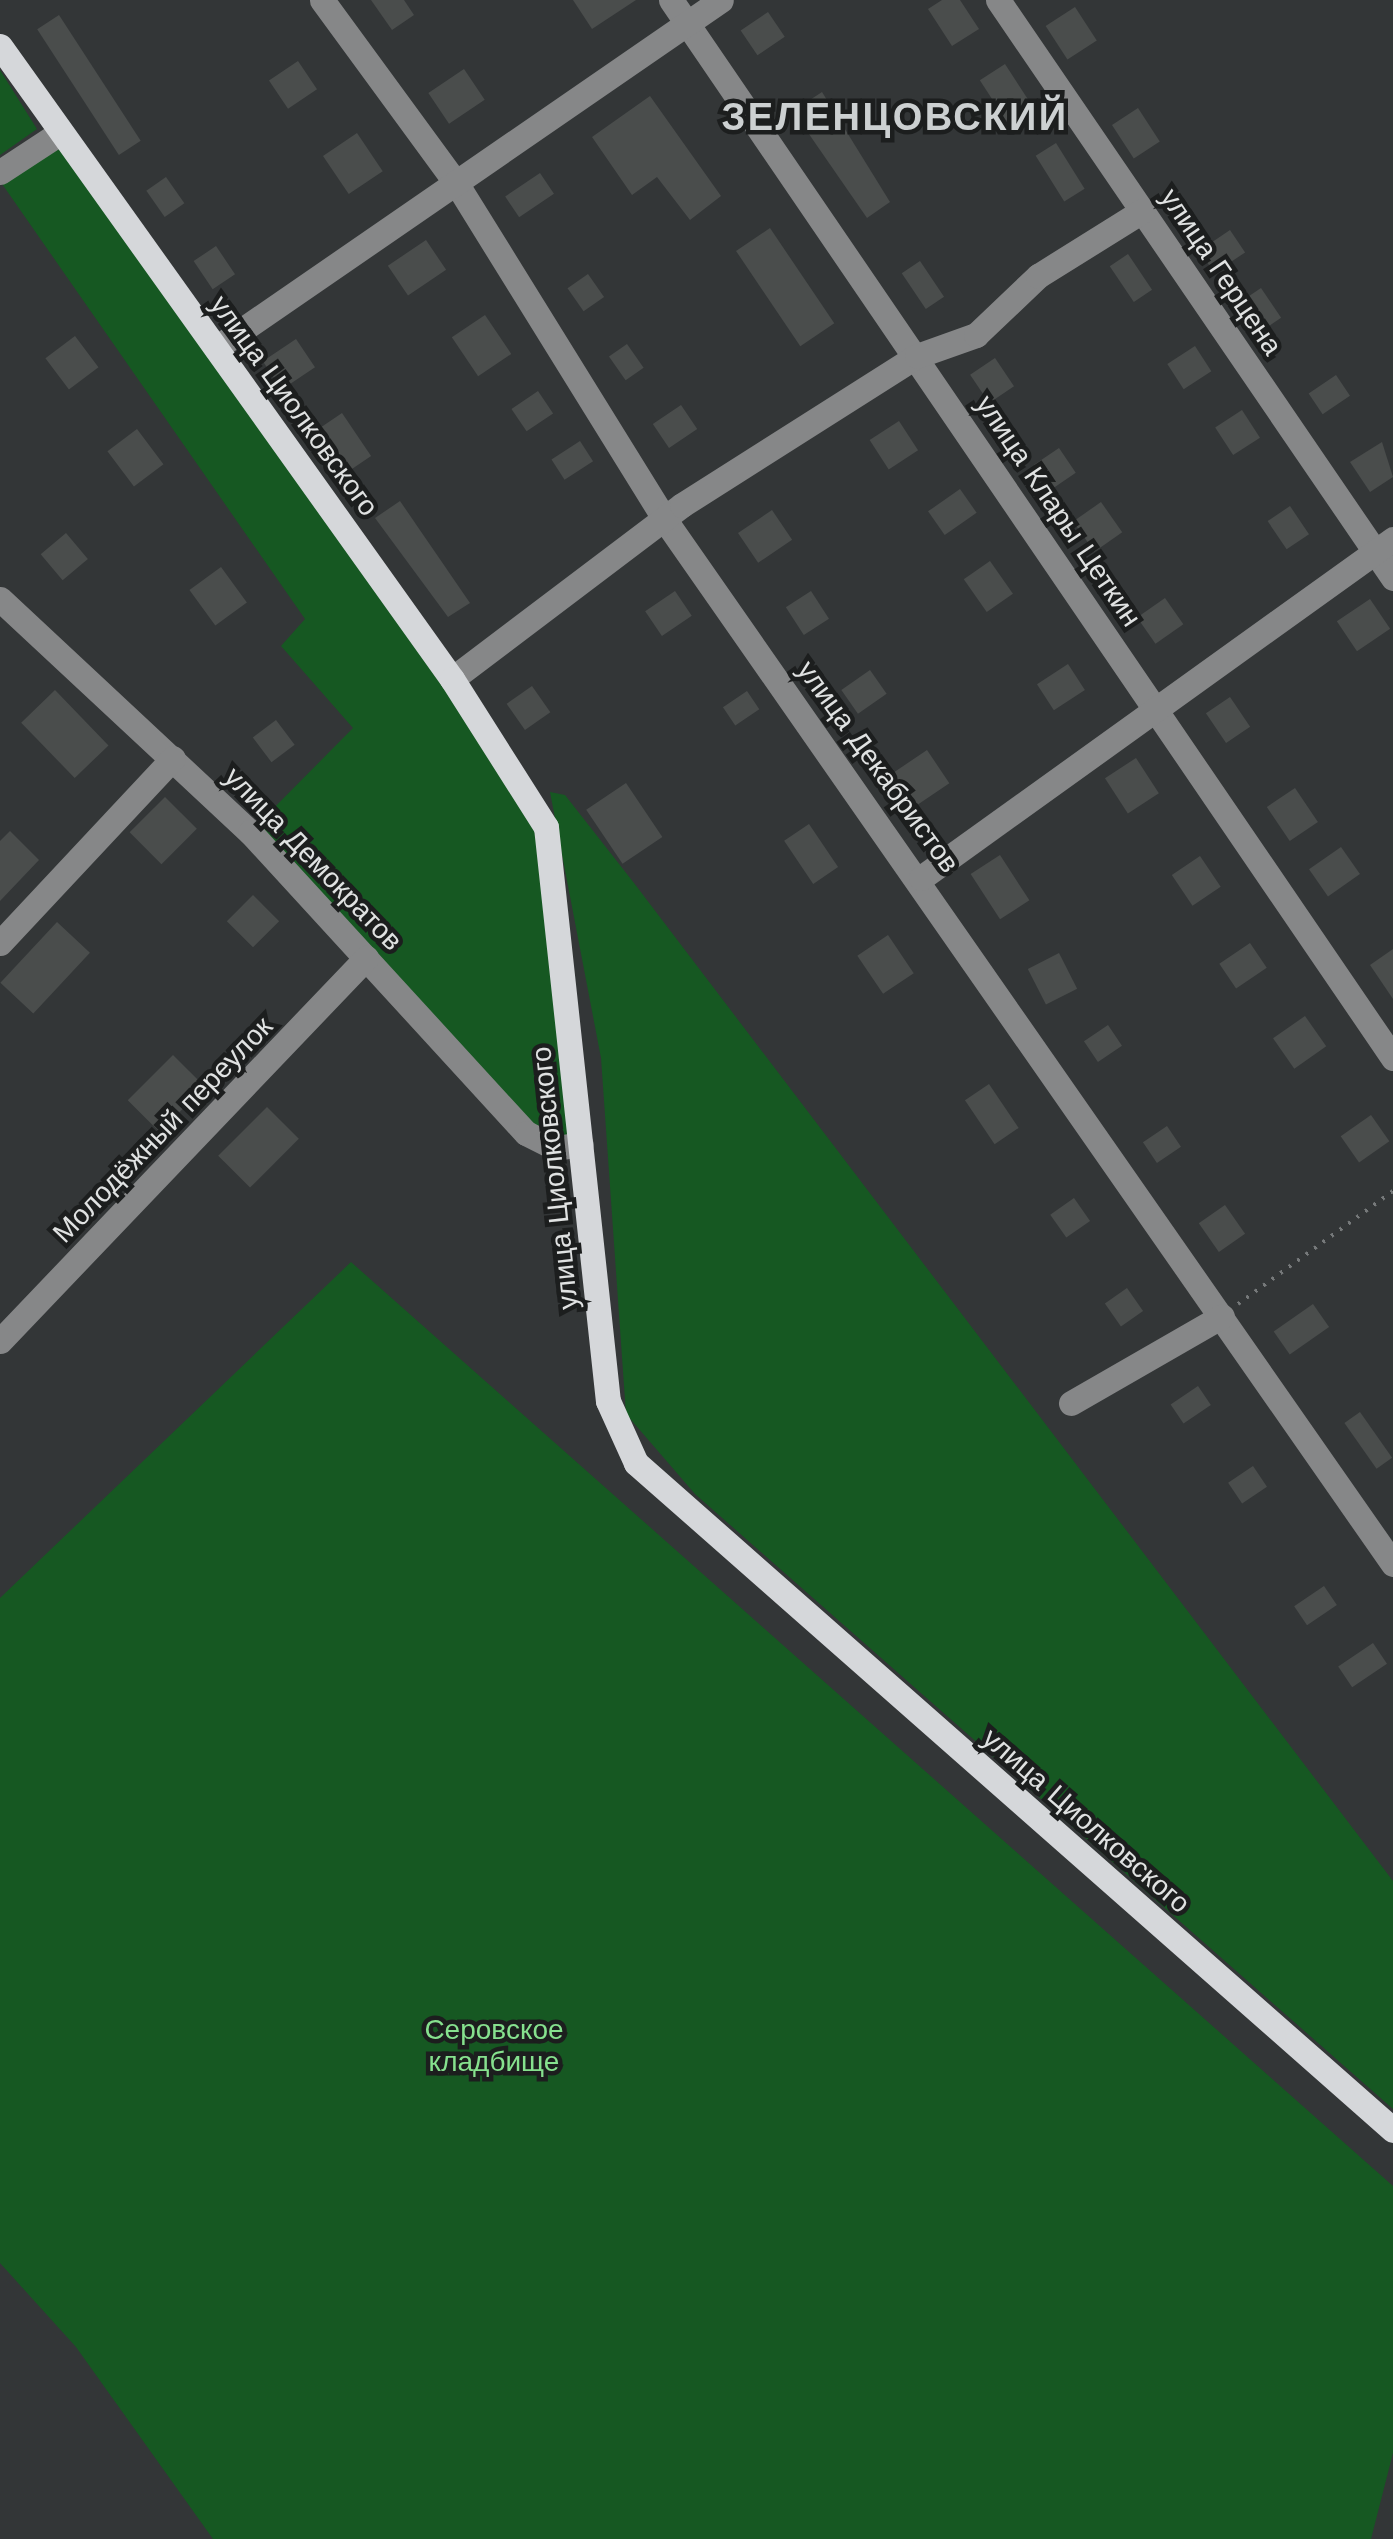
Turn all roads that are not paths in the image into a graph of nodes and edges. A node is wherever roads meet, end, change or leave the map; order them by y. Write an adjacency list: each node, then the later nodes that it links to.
1 (322, 0): 9 (street, улица Декабристов)
2 (671, 0): 5 (street, улица Клары Цеткин)
3 (720, 0): 5 (street)
4 (998, 0): 10 (street, улица Герцена)
5 (687, 24): 9 (street); 12 (street, улица Клары Цеткин)
6 (0, 46): 7 (main road, улица Циолковского)
7 (58, 134): 8 (street); 11 (main road, улица Циолковского)
8 (0, 172)
9 (458, 186): 11 (street); 13 (street, улица Декабристов)
10 (1142, 210): 12 (street); 14 (street, улица Герцена)
11 (216, 348): 17 (main road, улица Циолковского)
12 (917, 356): 13 (street); 18 (street, улица Клары Цеткин)
13 (666, 523): 17 (street); 20 (street, улица Декабристов)
14 (1384, 545): 15 (street, улица Герцена); 18 (street)
15 (1393, 578)
16 (0, 599): 19 (street, улица Демократов)
17 (452, 679): 24 (main road, улица Циолковского)
18 (1156, 707): 20 (street); 23 (street, улица Клары Цеткин)
19 (173, 758): 21 (street); 22 (street, улица Демократов)
20 (921, 878): 25 (street, улица Декабристов)
21 (0, 942)
22 (366, 958): 24 (street, улица Демократов); 26 (street, Молодёжный переулок)
23 (1393, 1058)
24 (581, 1144): 29 (main road, улица Циолковского)
25 (1222, 1316): 27 (street); 28 (street, улица Декабристов)
26 (0, 1342)
27 (1071, 1403)
28 (1393, 1564)
29 (1393, 2130)

